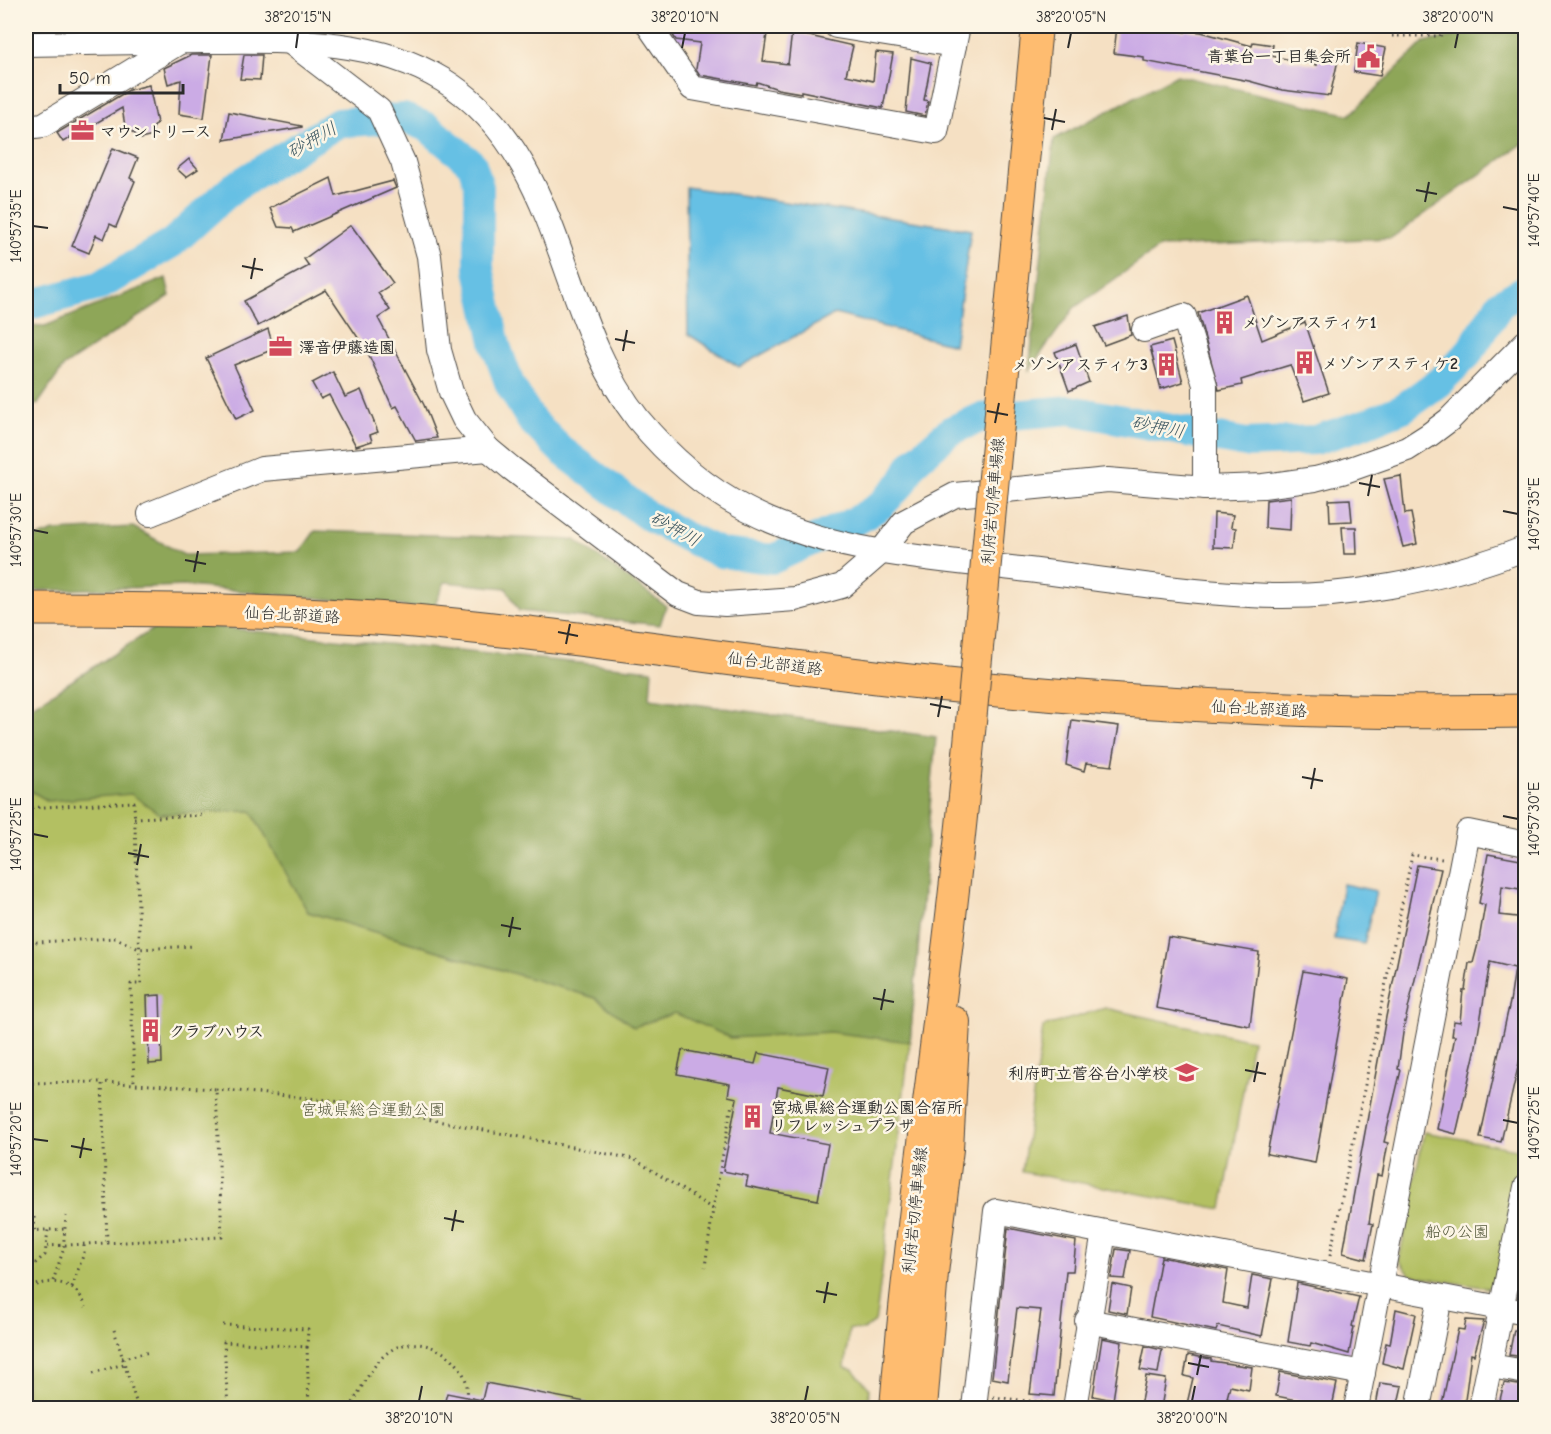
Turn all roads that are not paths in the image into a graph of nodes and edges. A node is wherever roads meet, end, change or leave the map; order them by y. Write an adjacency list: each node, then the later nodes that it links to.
1 (649, 26): 4 (street)
2 (836, 26): 4 (street)
3 (1036, 26): 19 (main road, 利府岩切停車場線, bridge)
4 (956, 35)
5 (289, 41): 6 (street); 11 (street); 15 (street)
6 (180, 42): 7 (street); 8 (street)
7 (26, 44)
8 (26, 128)
9 (1144, 330): 12 (street)
10 (1526, 342): 12 (street)
11 (488, 449): 13 (street); 15 (street)
12 (1205, 478): 15 (street)
13 (150, 514)
14 (1526, 548): 15 (street)
15 (871, 551)
16 (26, 609): 17 (highway, 仙台北部道路)
17 (1526, 711)
18 (1526, 843): 23 (street)
19 (958, 869): 32 (main road, 利府岩切停車場線); 33 (main road, 利府岩切停車場線)
20 (1526, 1187): 22 (street)
21 (1104, 1232): 23 (street); 27 (street); 31 (street)
22 (1519, 1252): 25 (street)
23 (1380, 1286): 24 (street); 30 (street)
24 (1440, 1298): 25 (street); 36 (street)
25 (1502, 1309): 26 (street); 28 (street)
26 (1526, 1313)
27 (1087, 1321): 30 (street); 34 (street)
28 (1490, 1366): 29 (street); 37 (street)
29 (1526, 1372)
30 (1363, 1373): 35 (street)
31 (974, 1402)
32 (895, 1408)
33 (922, 1408)
34 (1078, 1408)
35 (1356, 1408)
36 (1418, 1408)
37 (1481, 1408)

